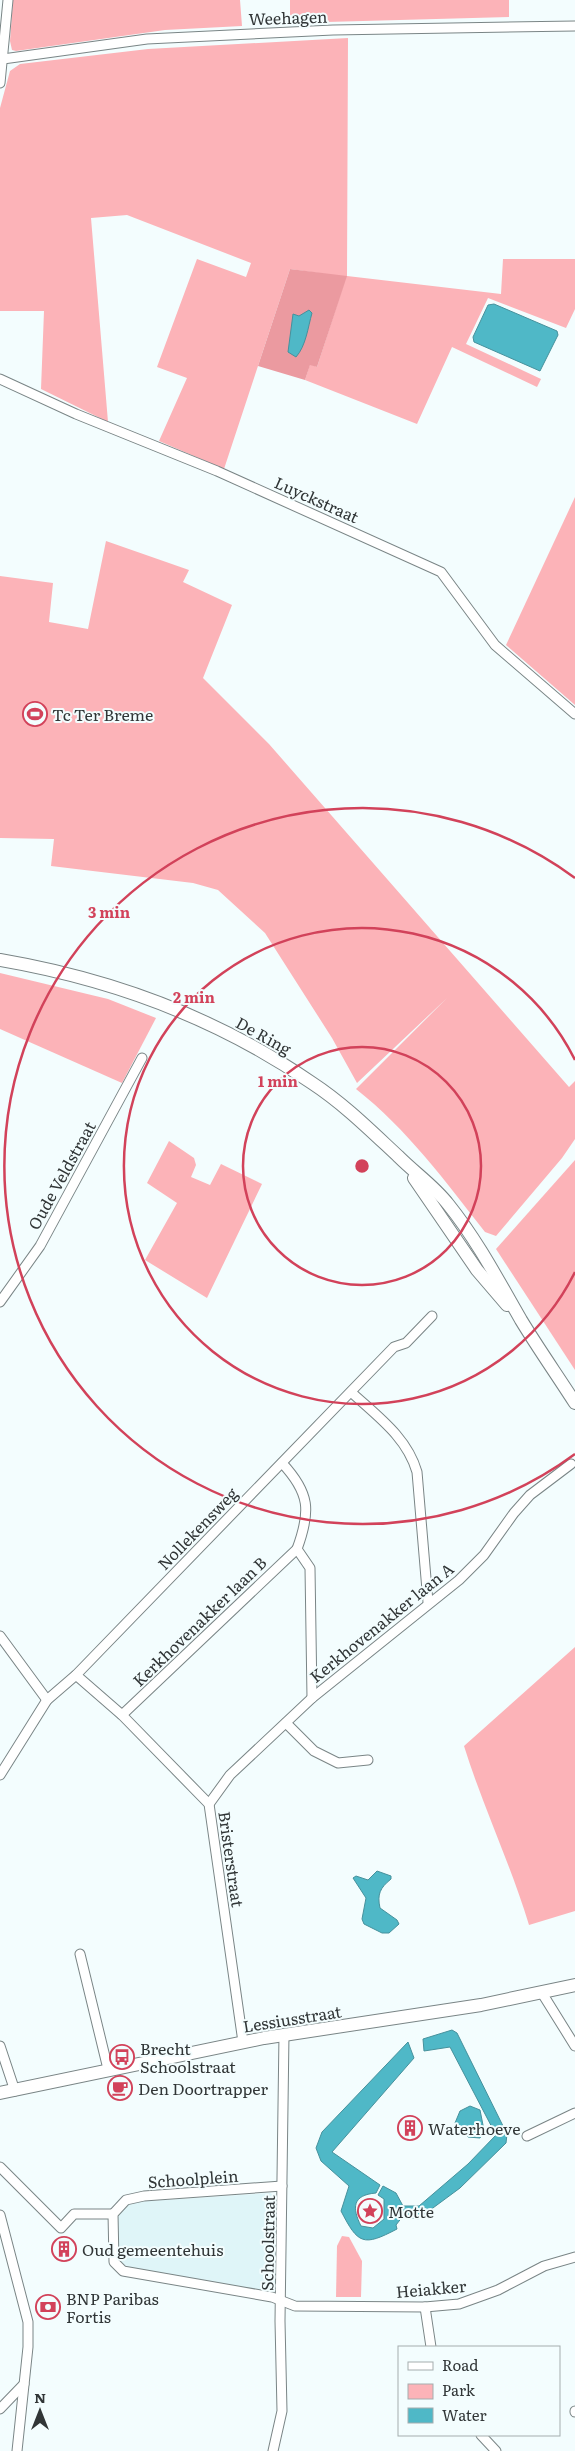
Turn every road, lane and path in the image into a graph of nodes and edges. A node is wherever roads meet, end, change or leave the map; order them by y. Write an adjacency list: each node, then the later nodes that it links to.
1 (8, 0): 3 (street)
2 (575, 26): 3 (street, Weehagen)
3 (3, 59): 4 (street)
4 (0, 83)
5 (0, 379): 6 (street, Luyckstraat)
6 (575, 714)
7 (0, 960): 12 (main road, De Ring)
8 (142, 1058): 9 (street, Oude Veldstraat)
9 (0, 1302)
10 (432, 1316): 11 (street, Nollekensweg)
11 (351, 1392): 13 (street, Nollekensweg); 16 (street)
12 (575, 1403)
13 (282, 1462): 15 (street); 18 (street, Nollekensweg)
14 (571, 1464): 16 (street, Kerkhovenakker laan A)
15 (297, 1549): 19 (street); 21 (street, Kerkhovenakker laan B)
16 (428, 1602): 19 (street, Kerkhovenakker laan A)
17 (0, 1636): 20 (street)
18 (76, 1675): 20 (street, Nollekensweg); 21 (street, Bristerstraat)
19 (312, 1698): 22 (street, Kerkhovenakker laan A)
20 (47, 1700): 24 (street, Nollekensweg)
21 (122, 1716): 25 (street, Bristerstraat)
22 (286, 1723): 23 (street); 25 (street, Kerkhovenakker laan A)
23 (368, 1760)
24 (0, 1775)
25 (209, 1804): 30 (street, Bristerstraat)
26 (80, 1954): 33 (street)
27 (575, 1985): 28 (main road, Lessiusstraat)
28 (542, 1993): 29 (main road, Lessiusstraat); 32 (street)
29 (284, 2034): 30 (main road, Lessiusstraat); 39 (street, Schoolstraat)
30 (243, 2042): 33 (main road, Lessiusstraat)
31 (0, 2046): 34 (street)
32 (575, 2046)
33 (108, 2069): 34 (main road, Lessiusstraat)
34 (15, 2091): 35 (main road, Lessiusstraat)
35 (0, 2093)
36 (575, 2113): 37 (street)
37 (527, 2136)
38 (0, 2167): 40 (street)
39 (282, 2186): 40 (street, Schoolplein); 43 (street, Schoolstraat)
40 (113, 2214): 43 (street)
41 (0, 2215): 46 (street)
42 (575, 2256): 44 (street, Heiakker)
43 (281, 2301): 44 (street, Heiakker); 50 (street, Schoolstraat)
44 (425, 2307): 45 (street)
45 (431, 2346)
46 (24, 2384): 47 (street); 49 (street)
47 (0, 2409)
48 (482, 2436): 51 (street)
49 (17, 2451)
50 (273, 2451)
51 (496, 2451)

